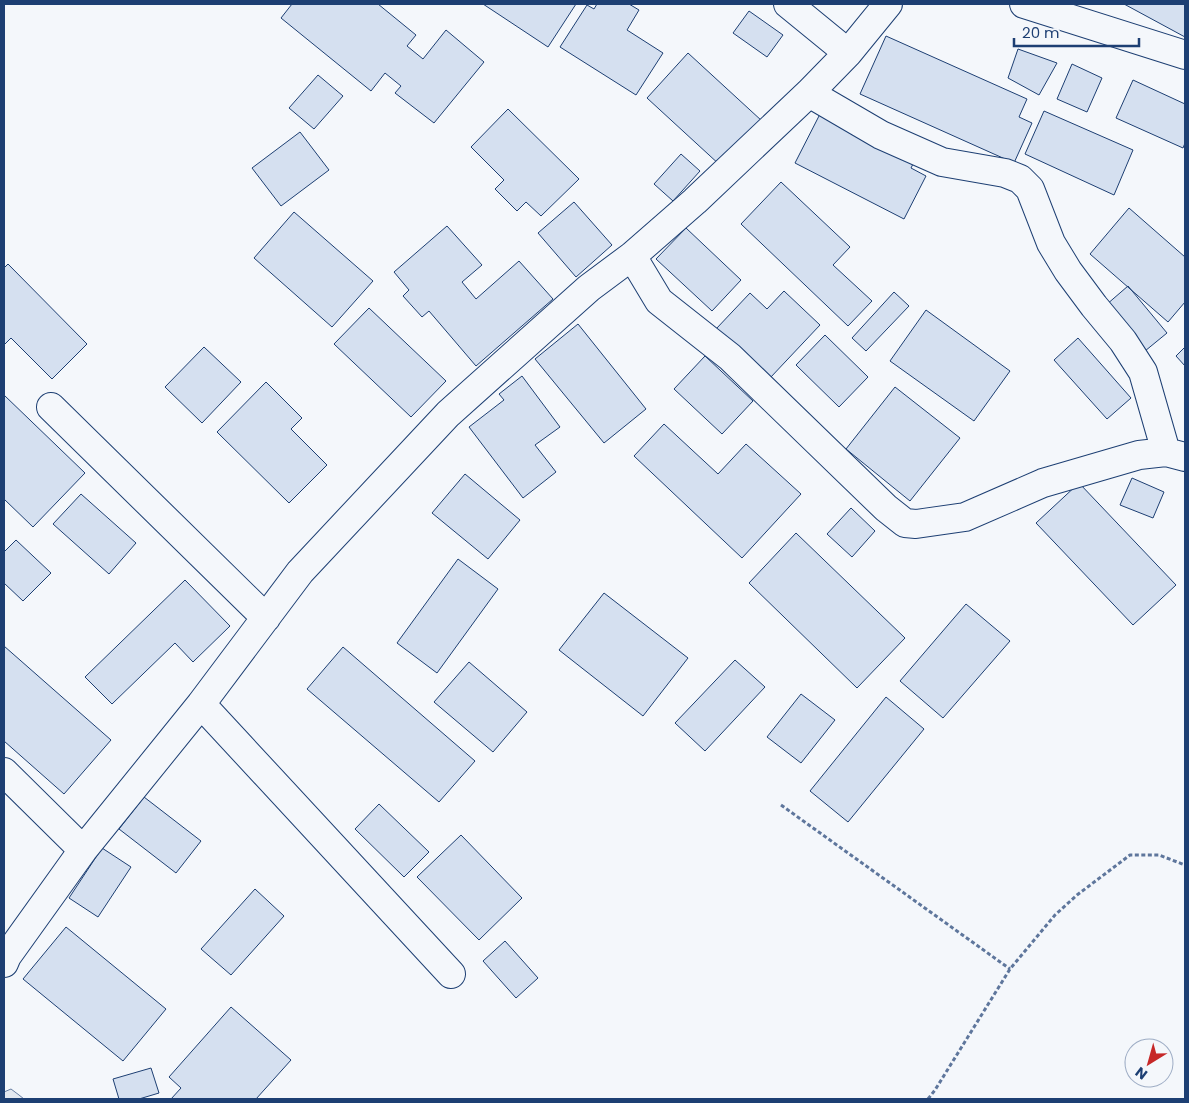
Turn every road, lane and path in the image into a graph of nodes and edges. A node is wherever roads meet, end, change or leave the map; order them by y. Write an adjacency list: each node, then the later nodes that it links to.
1 (788, 4): 4 (street)
2 (888, 4): 4 (street)
3 (1024, 4): 5 (street)
4 (848, 53): 6 (street)
5 (1185, 56)
6 (809, 93): 7 (street); 9 (street)
7 (632, 256): 9 (street); 10 (street)
8 (51, 407): 10 (street)
9 (1176, 455)
10 (266, 618): 11 (street)
11 (201, 704): 14 (street); 18 (street)
12 (4, 772): 14 (street)
13 (781, 805): 17 (path)
14 (83, 850): 16 (street)
15 (1185, 865): 17 (path)
16 (4, 963)
17 (1010, 968): 19 (path)
18 (451, 974)
19 (928, 1099)

